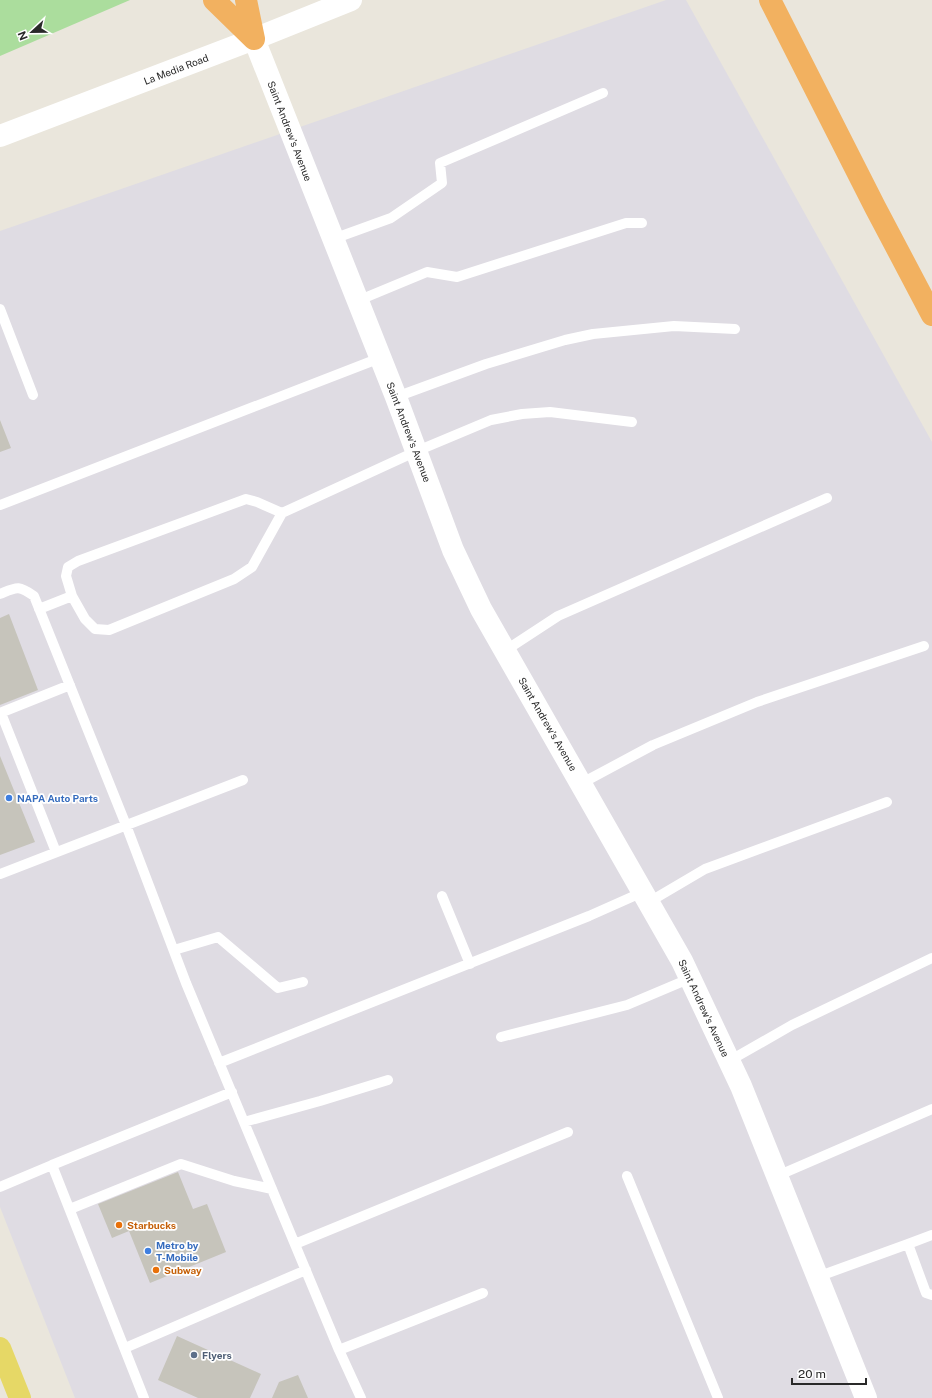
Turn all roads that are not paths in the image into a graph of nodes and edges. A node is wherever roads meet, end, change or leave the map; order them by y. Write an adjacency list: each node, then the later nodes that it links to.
1 (214, 0): 5 (highway)
2 (246, 0): 5 (highway)
3 (351, 0): 5 (street, La Media Road)
4 (770, 0): 12 (highway)
5 (254, 39): 7 (street, La Media Road); 9 (street, Saint Andrew's Avenue)
6 (603, 93): 9 (lane)
7 (0, 136)
8 (642, 223): 10 (lane)
9 (333, 239): 10 (street, Saint Andrew's Avenue)
10 (358, 301): 15 (street, Saint Andrew's Avenue)
11 (0, 308): 13 (lane)
12 (932, 315)
13 (3, 326): 16 (lane)
14 (735, 328): 17 (lane)
15 (380, 358): 17 (street, Saint Andrew's Avenue); 21 (lane)
16 (33, 395)
17 (396, 397): 19 (street, Saint Andrew's Avenue)
18 (632, 422): 19 (lane)
19 (417, 451): 22 (lane); 27 (street, Saint Andrew's Avenue)
20 (827, 498): 27 (lane)
21 (0, 505)
22 (282, 513): 24 (lane); 24 (lane)
23 (0, 594): 25 (lane)
24 (72, 596): 25 (lane)
25 (39, 609): 28 (lane)
26 (924, 646): 31 (lane)
27 (506, 650): 31 (street, Saint Andrew's Avenue)
28 (70, 685): 29 (lane); 33 (lane)
29 (0, 713): 34 (lane)
30 (243, 780): 33 (lane)
31 (582, 783): 37 (street, Saint Andrew's Avenue)
32 (887, 802): 37 (lane)
33 (126, 825): 34 (lane); 38 (lane)
34 (56, 852): 35 (lane)
35 (0, 874)
36 (442, 896): 40 (lane)
37 (646, 897): 40 (lane); 41 (street, Saint Andrew's Avenue)
38 (174, 950): 42 (lane); 45 (lane)
39 (932, 958): 44 (lane)
40 (470, 964): 45 (lane)
41 (691, 978): 43 (lane); 44 (street, Saint Andrew's Avenue)
42 (303, 982)
43 (501, 1037)
44 (729, 1061): 53 (street, Saint Andrew's Avenue)
45 (219, 1063): 47 (lane)
46 (388, 1080): 49 (lane)
47 (232, 1092): 49 (lane); 51 (lane)
48 (932, 1109): 53 (lane)
49 (244, 1122): 55 (lane)
50 (568, 1132): 58 (lane)
51 (52, 1165): 54 (lane); 56 (lane)
52 (627, 1176): 70 (lane)
53 (777, 1176): 61 (street, Saint Andrew's Avenue)
54 (0, 1186)
55 (272, 1189): 56 (lane); 58 (lane)
56 (70, 1209): 65 (lane)
57 (932, 1235): 59 (lane)
58 (295, 1244): 60 (lane)
59 (908, 1244): 61 (lane); 63 (lane)
60 (306, 1270): 65 (lane); 66 (lane)
61 (818, 1277): 71 (street, Saint Andrew's Avenue)
62 (483, 1293): 66 (lane)
63 (932, 1295)
64 (0, 1348): 67 (main road)
65 (124, 1348): 68 (lane)
66 (338, 1350): 69 (lane)
67 (20, 1398)
68 (144, 1398)
69 (361, 1398)
70 (718, 1398)
71 (866, 1398)

